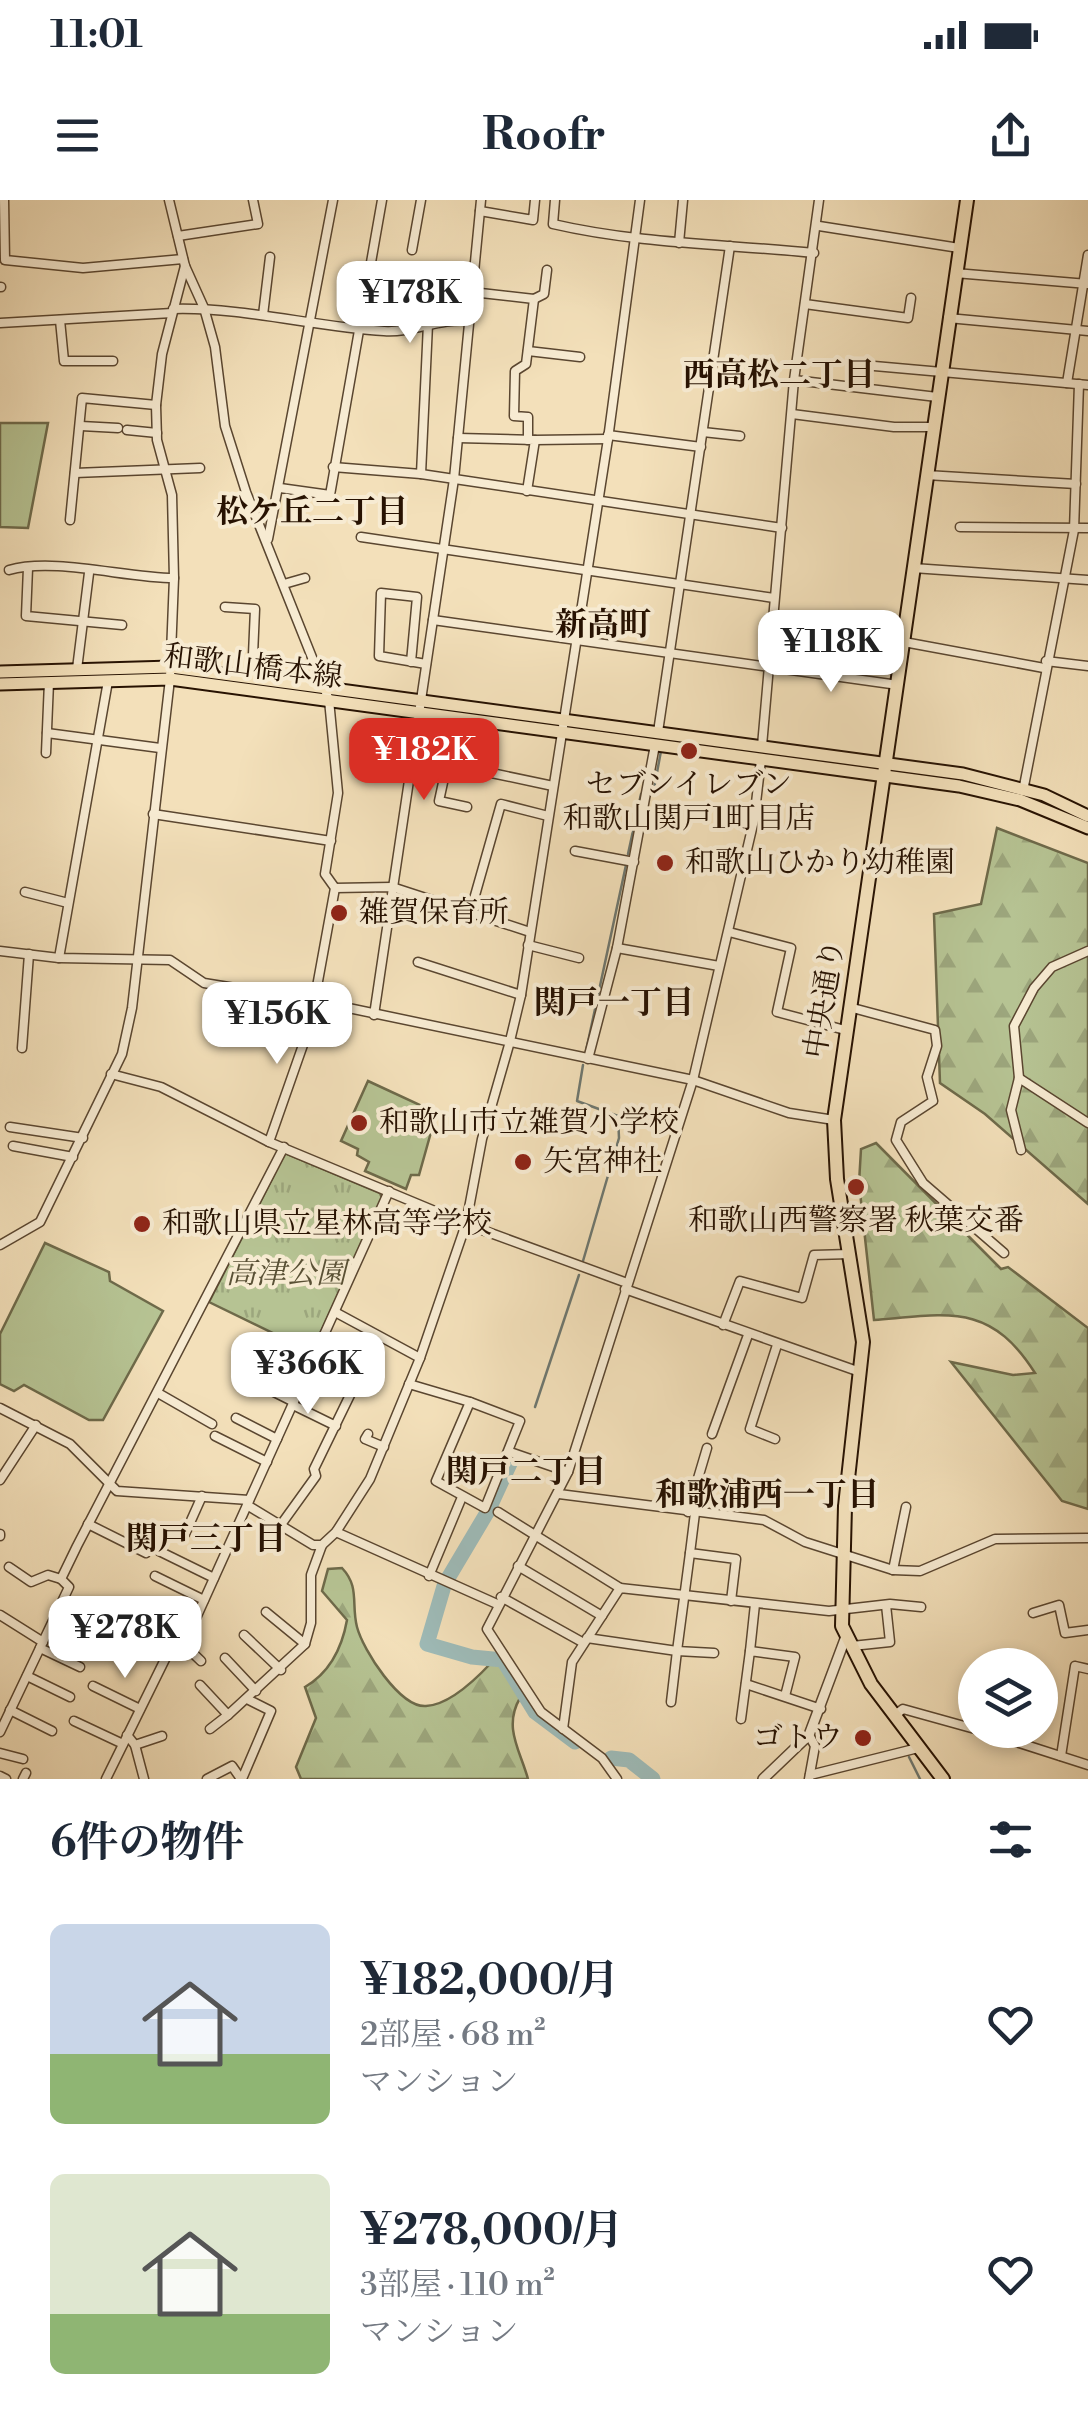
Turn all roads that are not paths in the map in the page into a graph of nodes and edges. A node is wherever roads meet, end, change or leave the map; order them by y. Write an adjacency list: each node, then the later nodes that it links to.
1 (4, 200): 16 (street)
2 (169, 200): 17 (street)
3 (253, 200): 17 (street)
4 (333, 200): 39 (street)
5 (382, 200): 43 (street)
6 (421, 200): 22 (street)
7 (480, 200): 14 (street)
8 (535, 200): 14 (street)
9 (555, 200): 18 (street)
10 (640, 200): 18 (street)
11 (683, 200): 19 (street)
12 (819, 200): 15 (street)
13 (967, 200): 21 (highway, 中央通り)
14 (480, 211): 30 (street)
15 (819, 226): 21 (street); 23 (street)
16 (2, 230): 26 (street)
17 (178, 236): 26 (street)
18 (634, 240): 19 (street); 62 (street)
19 (679, 243): 20 (street)
20 (730, 246): 23 (street); 59 (street)
21 (959, 248): 28 (highway, 中央通り)
22 (412, 250)
23 (814, 253): 33 (street)
24 (1088, 255): 29 (street)
25 (270, 257): 36 (street)
26 (184, 262): 34 (street); 35 (street)
27 (546, 270): 32 (street)
28 (955, 273): 29 (street); 37 (highway, 中央通り)
29 (1086, 284): 44 (street)
30 (472, 292): 32 (street); 40 (street)
31 (910, 298): 33 (street)
32 (534, 299): 46 (street)
33 (805, 304): 51 (street)
34 (204, 308): 35 (street); 36 (street); 84 (street)
35 (173, 311): 38 (street); 55 (street)
36 (263, 315): 39 (street)
37 (948, 318): 44 (street); 50 (highway, 中央通り)
38 (60, 320): 41 (street); 48 (street)
39 (310, 321): 43 (street); 74 (street)
40 (469, 321): 42 (street); 63 (street)
41 (0, 323)
42 (428, 324): 43 (street); 70 (street)
43 (356, 326): 66 (street)
44 (1076, 330): 45 (street); 52 (street)
45 (1088, 331)
46 (528, 351): 47 (street); 64 (street)
47 (580, 357)
48 (113, 361)
49 (863, 364): 50 (street)
50 (940, 373): 52 (street); 54 (highway, 中央通り)
51 (794, 380): 54 (street); 56 (street)
52 (1068, 383): 53 (street)
53 (1083, 385): 73 (street)
54 (937, 397): 58 (highway, 中央通り)
55 (156, 405): 57 (street); 60 (street)
56 (792, 414): 58 (street); 80 (street)
57 (80, 426): 60 (street); 69 (street)
58 (933, 427): 71 (highway, 中央通り)
59 (703, 432): 61 (street); 65 (street)
60 (156, 433): 68 (street)
61 (740, 436)
62 (608, 437): 64 (street); 65 (street); 76 (street)
63 (458, 438): 64 (street); 72 (street)
64 (532, 440): 75 (street)
65 (701, 447): 77 (street)
66 (334, 467): 70 (street); 74 (street)
67 (200, 468): 68 (street)
68 (169, 472): 69 (street); 91 (street)
69 (75, 473): 78 (street)
70 (421, 474): 72 (street)
71 (926, 476): 73 (street); 87 (highway, 中央通り)
72 (454, 479): 75 (street); 85 (street)
73 (1076, 484): 82 (street)
74 (280, 488): 84 (street)
75 (527, 491): 76 (street)
76 (598, 502): 77 (street); 90 (street)
77 (690, 515): 80 (street); 96 (street)
78 (70, 520)
79 (960, 527): 82 (street)
80 (782, 528): 97 (street)
81 (1088, 528): 82 (street)
82 (1074, 530): 93 (street)
83 (362, 537): 85 (street)
84 (268, 542): 95 (street)
85 (444, 547): 90 (street); 99 (street)
86 (28, 568): 88 (street); 89 (street); 100 (street)
87 (913, 568): 93 (street); 103 (highway, 中央通り)
88 (10, 570)
89 (89, 572): 91 (street); 100 (street)
90 (587, 572): 96 (street); 102 (street)
91 (174, 578): 112 (street)
92 (305, 578): 95 (street)
93 (1063, 578): 94 (street); 107 (street)
94 (1088, 580)
95 (284, 584): 117 (street)
96 (680, 585): 97 (street); 104 (street)
97 (774, 598): 109 (street)
98 (225, 607): 113 (street)
99 (434, 620): 102 (street); 106 (street)
100 (84, 622): 101 (street); 110 (street)
101 (122, 626)
102 (576, 640): 104 (street); 122 (street)
103 (904, 642): 107 (street); 118 (highway, 中央通り)
104 (670, 653): 109 (street); 124 (street)
105 (411, 662): 105 (street); 106 (street)
106 (426, 664): 120 (street)
107 (1045, 665): 108 (street); 132 (street)
108 (1088, 666)
109 (769, 667): 118 (street); 127 (street)
110 (78, 669): 111 (main road, 和歌山橋本線); 112 (main road, 和歌山橋本線)
111 (0, 672)
112 (170, 673): 113 (main road, 和歌山橋本線); 114 (main road, 和歌山橋本線); 119 (main road, 和歌山橋本線); 126 (street)
113 (252, 678): 117 (main road, 和歌山橋本線)
114 (108, 680): 115 (main road, 和歌山橋本線); 125 (street)
115 (49, 682): 116 (main road, 和歌山橋本線); 123 (street)
116 (0, 684)
117 (323, 686): 119 (street); 120 (main road, 和歌山橋本線)
118 (898, 686): 130 (highway, 中央通り)
119 (330, 700): 120 (main road, 和歌山橋本線); 138 (street)
120 (420, 706): 121 (main road, 和歌山橋本線); 122 (main road, 和歌山橋本線); 141 (street)
121 (456, 718): 122 (main road, 和歌山橋本線); 133 (street)
122 (562, 726): 124 (main road, 和歌山橋本線); 131 (street)
123 (47, 732): 125 (street); 128 (street)
124 (657, 738): 127 (main road, 和歌山橋本線); 140 (street)
125 (98, 740): 126 (street); 144 (street)
126 (160, 748): 134 (street)
127 (762, 753): 130 (main road, 和歌山橋本線); 147 (street)
128 (46, 754)
129 (482, 770): 131 (street)
130 (887, 770): 132 (main road, 和歌山橋本線); 160 (highway, 中央通り)
131 (553, 786): 135 (street)
132 (1022, 794): 136 (main road, 和歌山橋本線); 137 (main road, 和歌山橋本線)
133 (467, 806)
134 (153, 814): 138 (street); 154 (street)
135 (548, 816): 145 (street); 146 (street)
136 (1088, 816)
137 (1088, 828)
138 (330, 841): 142 (street)
139 (575, 851): 140 (street)
140 (634, 862): 149 (street)
141 (392, 887): 142 (street); 145 (street); 161 (street)
142 (334, 888): 159 (street)
143 (25, 892): 144 (street)
144 (68, 903): 153 (street)
145 (470, 912): 146 (street)
146 (530, 932): 148 (street)
147 (729, 932): 157 (street); 162 (street)
148 (528, 945): 155 (street); 158 (street)
149 (617, 948): 157 (street); 165 (street)
150 (0, 951): 152 (street)
151 (1088, 952): 167 (street)
152 (28, 954): 153 (street); 164 (street)
153 (58, 958): 154 (street)
154 (140, 958): 159 (street); 166 (street)
155 (579, 958)
156 (418, 962): 158 (street)
157 (720, 966): 168 (street)
158 (521, 994): 163 (street)
159 (315, 1001): 161 (street); 173 (street)
160 (849, 1007): 162 (highway, 中央通り); 182 (street)
161 (374, 1015): 163 (street)
162 (845, 1030): 169 (highway, 中央通り)
163 (510, 1044): 165 (street); 179 (street)
164 (22, 1048)
165 (588, 1059): 168 (street)
166 (111, 1074): 172 (street); 173 (street)
167 (1019, 1078): 170 (street); 176 (street)
168 (693, 1080): 169 (street); 183 (street)
169 (834, 1120): 181 (highway, 中央通り)
170 (1088, 1123)
171 (10, 1127): 172 (street)
172 (83, 1138): 177 (street)
173 (269, 1142): 175 (street)
174 (13, 1146): 177 (street)
175 (284, 1147): 178 (street); 193 (street)
176 (1021, 1150)
177 (73, 1157): 180 (street)
178 (389, 1192): 179 (street); 184 (street)
179 (466, 1224): 183 (street); 190 (street)
180 (0, 1245)
181 (850, 1254): 185 (street); 191 (highway, 中央通り)
182 (1004, 1254)
183 (626, 1286): 185 (street); 210 (street)
184 (334, 1312): 188 (street); 190 (street)
185 (723, 1325): 186 (street)
186 (748, 1334): 187 (street); 202 (street)
187 (778, 1344): 191 (street); 205 (street)
188 (320, 1345): 195 (street); 200 (street)
189 (270, 1354): 195 (street)
190 (420, 1358): 192 (street)
191 (860, 1372): 229 (highway, 中央通り)
192 (409, 1384): 194 (street); 206 (street)
193 (158, 1394): 198 (street); 212 (street)
194 (470, 1402): 208 (street); 215 (street)
195 (293, 1403): 200 (street); 204 (street)
196 (2, 1412): 199 (street)
197 (236, 1418): 204 (street)
198 (212, 1424)
199 (36, 1425): 211 (street); 212 (street)
200 (336, 1426): 221 (street)
201 (368, 1434): 206 (street)
202 (712, 1434)
203 (215, 1436): 209 (street)
204 (277, 1438): 209 (street)
205 (775, 1439)
206 (384, 1448): 222 (street)
207 (707, 1448): 219 (street)
208 (510, 1452): 210 (street); 215 (street)
209 (266, 1462): 216 (street)
210 (568, 1472): 213 (street)
211 (0, 1480)
212 (111, 1484): 214 (street); 220 (street)
213 (559, 1494): 219 (street); 223 (street)
214 (202, 1496): 216 (street); 224 (street)
215 (462, 1497): 235 (street)
216 (248, 1502): 221 (street); 236 (street)
217 (906, 1507): 233 (street)
218 (498, 1512): 223 (street)
219 (692, 1512): 229 (street); 230 (street)
220 (88, 1524): 228 (street); 237 (street)
221 (280, 1526): 226 (street)
222 (336, 1532): 226 (street); 235 (street)
223 (536, 1533): 231 (street); 238 (street)
224 (185, 1534)
225 (1088, 1538): 233 (street)
226 (322, 1546): 257 (street)
227 (159, 1551): 236 (street)
228 (146, 1552)
229 (841, 1552): 233 (street); 247 (highway, 中央通り)
230 (690, 1553): 239 (street); 242 (street)
231 (518, 1566): 241 (street); 251 (street)
232 (9, 1568): 237 (street)
233 (892, 1570)
234 (156, 1576): 240 (street)
235 (429, 1576): 241 (street)
236 (214, 1578): 240 (street)
237 (61, 1579): 258 (street)
238 (620, 1588): 239 (street); 251 (street)
239 (684, 1596): 242 (street); 259 (street)
240 (204, 1600): 254 (street)
241 (499, 1600): 255 (street); 285 (street)
242 (731, 1601): 243 (street)
243 (755, 1604): 247 (street); 260 (street)
244 (886, 1605): 245 (street); 247 (street); 256 (street)
245 (922, 1607)
246 (127, 1611): 254 (street)
247 (840, 1611): 256 (highway, 中央通り)
248 (266, 1612): 257 (street)
249 (1033, 1613): 252 (street)
250 (0, 1615): 258 (street)
251 (602, 1616): 255 (street)
252 (1088, 1630)
253 (244, 1635): 266 (street)
254 (178, 1639): 263 (street); 276 (street)
255 (584, 1640): 259 (street); 285 (street)
256 (847, 1643): 277 (street); 280 (highway, 中央通り)
257 (304, 1644): 266 (street)
258 (42, 1645): 264 (street); 267 (street)
259 (678, 1650): 261 (street); 275 (street)
260 (750, 1652): 268 (street); 273 (street)
261 (714, 1653)
262 (225, 1658): 271 (street)
263 (201, 1661)
264 (80, 1667)
265 (1088, 1668): 295 (street)
266 (280, 1670): 271 (street)
267 (27, 1676): 272 (street); 278 (street)
268 (746, 1684): 273 (street); 281 (street)
269 (200, 1685): 279 (street)
270 (93, 1686): 276 (street)
271 (256, 1691): 274 (street)
272 (70, 1696)
273 (784, 1696): 277 (street)
274 (246, 1699): 279 (street); 303 (street)
275 (671, 1702)
276 (140, 1709): 290 (street)
277 (821, 1709): 288 (street)
278 (10, 1710): 284 (street); 287 (street)
279 (228, 1715): 286 (street)
280 (894, 1715): 283 (street); 292 (highway, 中央通り)
281 (741, 1719)
282 (74, 1721): 290 (street)
283 (958, 1724)
284 (1, 1725)
285 (563, 1729): 304 (street)
286 (210, 1730)
287 (52, 1731)
288 (808, 1735): 299 (street); 305 (street)
289 (162, 1736): 291 (street)
290 (125, 1739): 291 (street); 300 (street)
291 (135, 1746): 301 (street)
292 (918, 1748): 298 (highway, 中央通り); 299 (street)
293 (1036, 1748): 295 (street)
294 (0, 1753): 296 (street)
295 (1061, 1756): 297 (street)
296 (23, 1758)
297 (1088, 1765)
298 (937, 1776)
299 (810, 1777)
300 (106, 1779)
301 (144, 1779)
302 (207, 1779): 303 (street)
303 (242, 1779)
304 (617, 1779)
305 (764, 1779)

